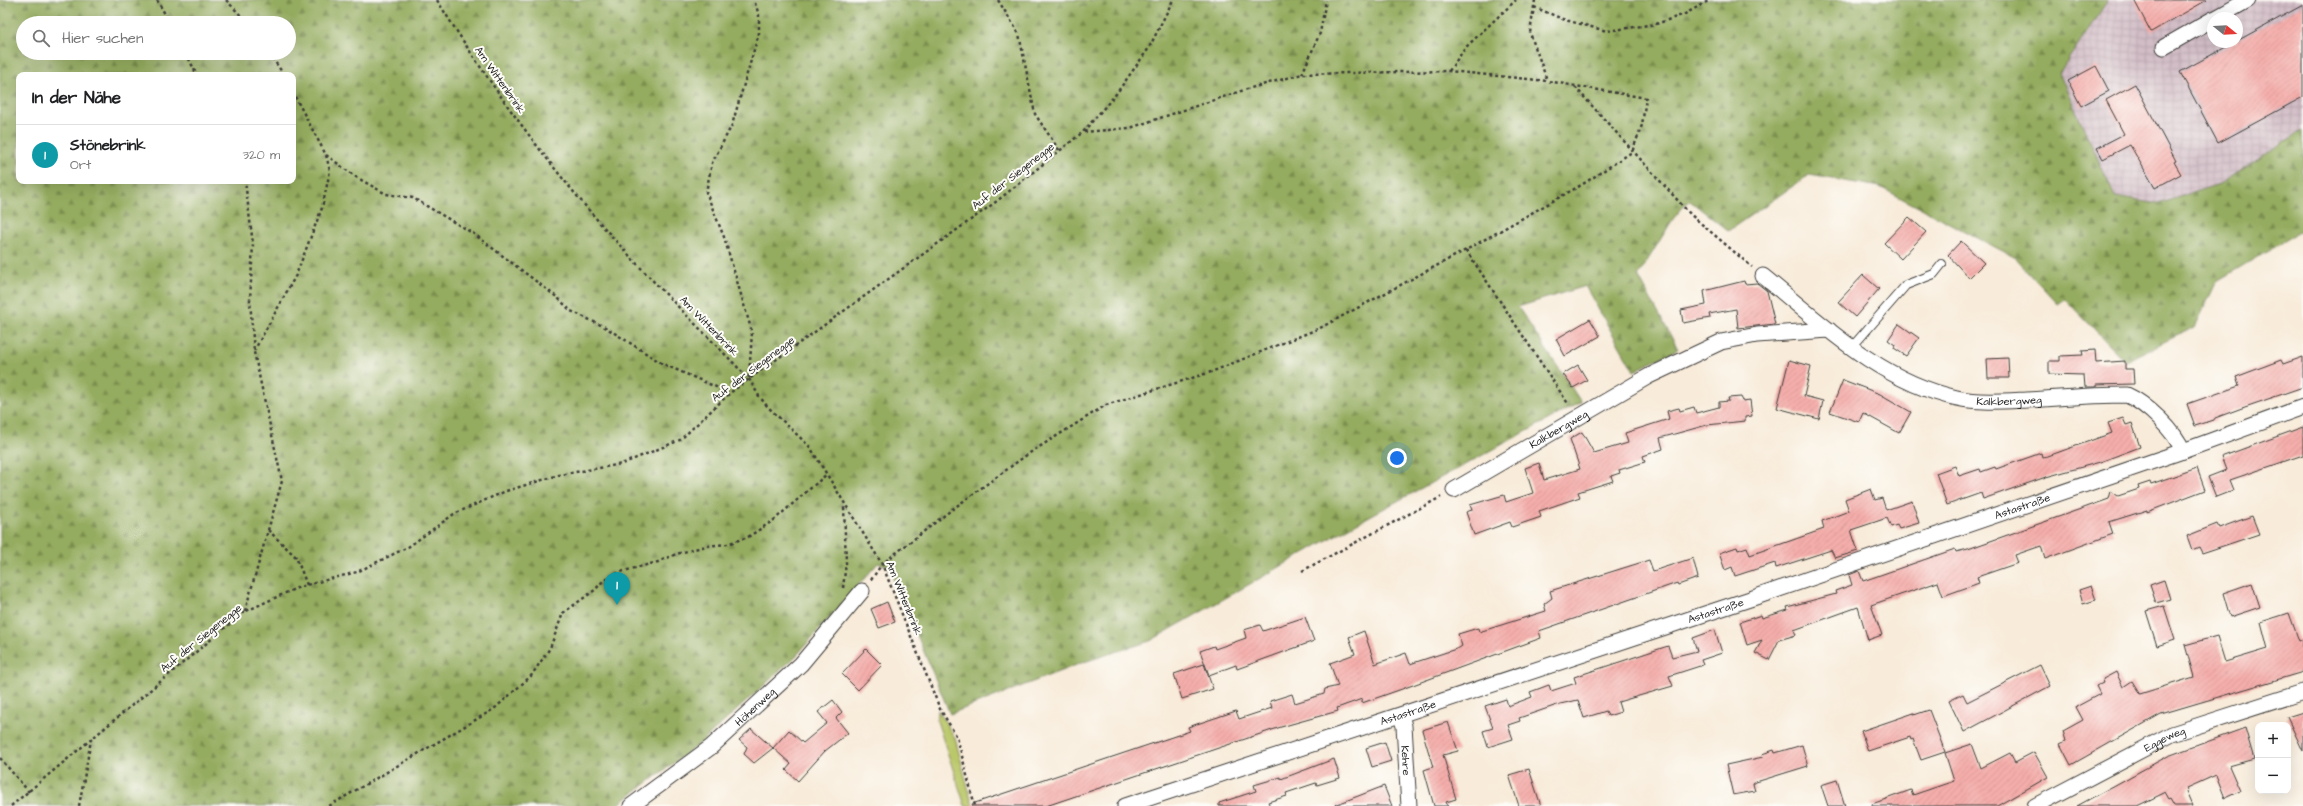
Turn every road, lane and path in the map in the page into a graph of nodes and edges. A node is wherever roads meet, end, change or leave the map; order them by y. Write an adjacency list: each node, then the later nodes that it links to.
1 (158, 0): 14 (path)
2 (226, 0): 15 (path)
3 (437, 0): 38 (path, Am Wittenbrink)
4 (754, 0): 38 (path)
5 (998, 0): 28 (path)
6 (1173, 0): 27 (path, Auf der Siegenegge)
7 (1326, 0): 23 (path)
8 (1516, 0): 22 (path)
9 (1535, 0): 12 (path)
10 (1710, 0): 12 (path)
11 (2248, 0): 13 (street)
12 (1534, 7): 24 (path)
13 (2227, 12)
14 (166, 16)
15 (241, 16)
16 (2207, 23): 17 (street)
17 (2164, 47)
18 (190, 60): 20 (path)
19 (274, 60): 21 (path)
20 (196, 72)
21 (282, 72)
22 (1449, 72): 23 (path); 24 (path)
23 (1302, 74): 27 (path)
24 (1547, 81): 25 (path)
25 (1574, 86): 29 (path); 29 (path)
26 (296, 99): 30 (path)
27 (1084, 132): 28 (path, Auf der Siegenegge)
28 (1059, 150): 38 (path, Auf der Siegenegge)
29 (1632, 152): 32 (path); 34 (path)
30 (326, 156): 37 (path); 39 (path)
31 (245, 184): 37 (path)
32 (1466, 250): 41 (path); 47 (path)
33 (1942, 264): 36 (lane)
34 (1763, 276): 35 (street, Kalkbergweg)
35 (1828, 330): 36 (street, Kalkbergweg); 41 (street, Kalkbergweg)
36 (1852, 347): 42 (street, Kalkbergweg)
37 (254, 352): 46 (path)
38 (749, 379): 39 (path, Auf der Siegenegge); 43 (path, Am Wittenbrink)
39 (730, 393): 49 (path, Auf der Siegenegge)
40 (2303, 407): 42 (street, Astastraße)
41 (1577, 418): 44 (street, Kalkbergweg)
42 (2183, 451): 54 (street, Astastraße)
43 (827, 474): 45 (path, Am Wittenbrink); 60 (path)
44 (1454, 490): 48 (path)
45 (844, 505): 47 (path, Am Wittenbrink); 50 (path)
46 (268, 530): 49 (path); 52 (path)
47 (882, 564): 62 (path, Am Wittenbrink)
48 (1302, 570)
49 (307, 585): 52 (path, Auf der Siegenegge)
50 (842, 591)
51 (862, 591): 61 (street, Höhenweg)
52 (244, 612): 55 (path, Auf der Siegenegge)
53 (2303, 692): 65 (street, Eggeweg)
54 (1401, 716): 63 (street, Astastraße); 64 (street, Kehre)
55 (91, 740): 57 (path, Auf der Siegenegge); 59 (path)
56 (0, 758): 57 (path)
57 (29, 792): 58 (path, Auf der Siegenegge)
58 (11, 806)
59 (79, 806)
60 (329, 806)
61 (632, 806)
62 (975, 806)
63 (1125, 806)
64 (1409, 806)
65 (2035, 806)

